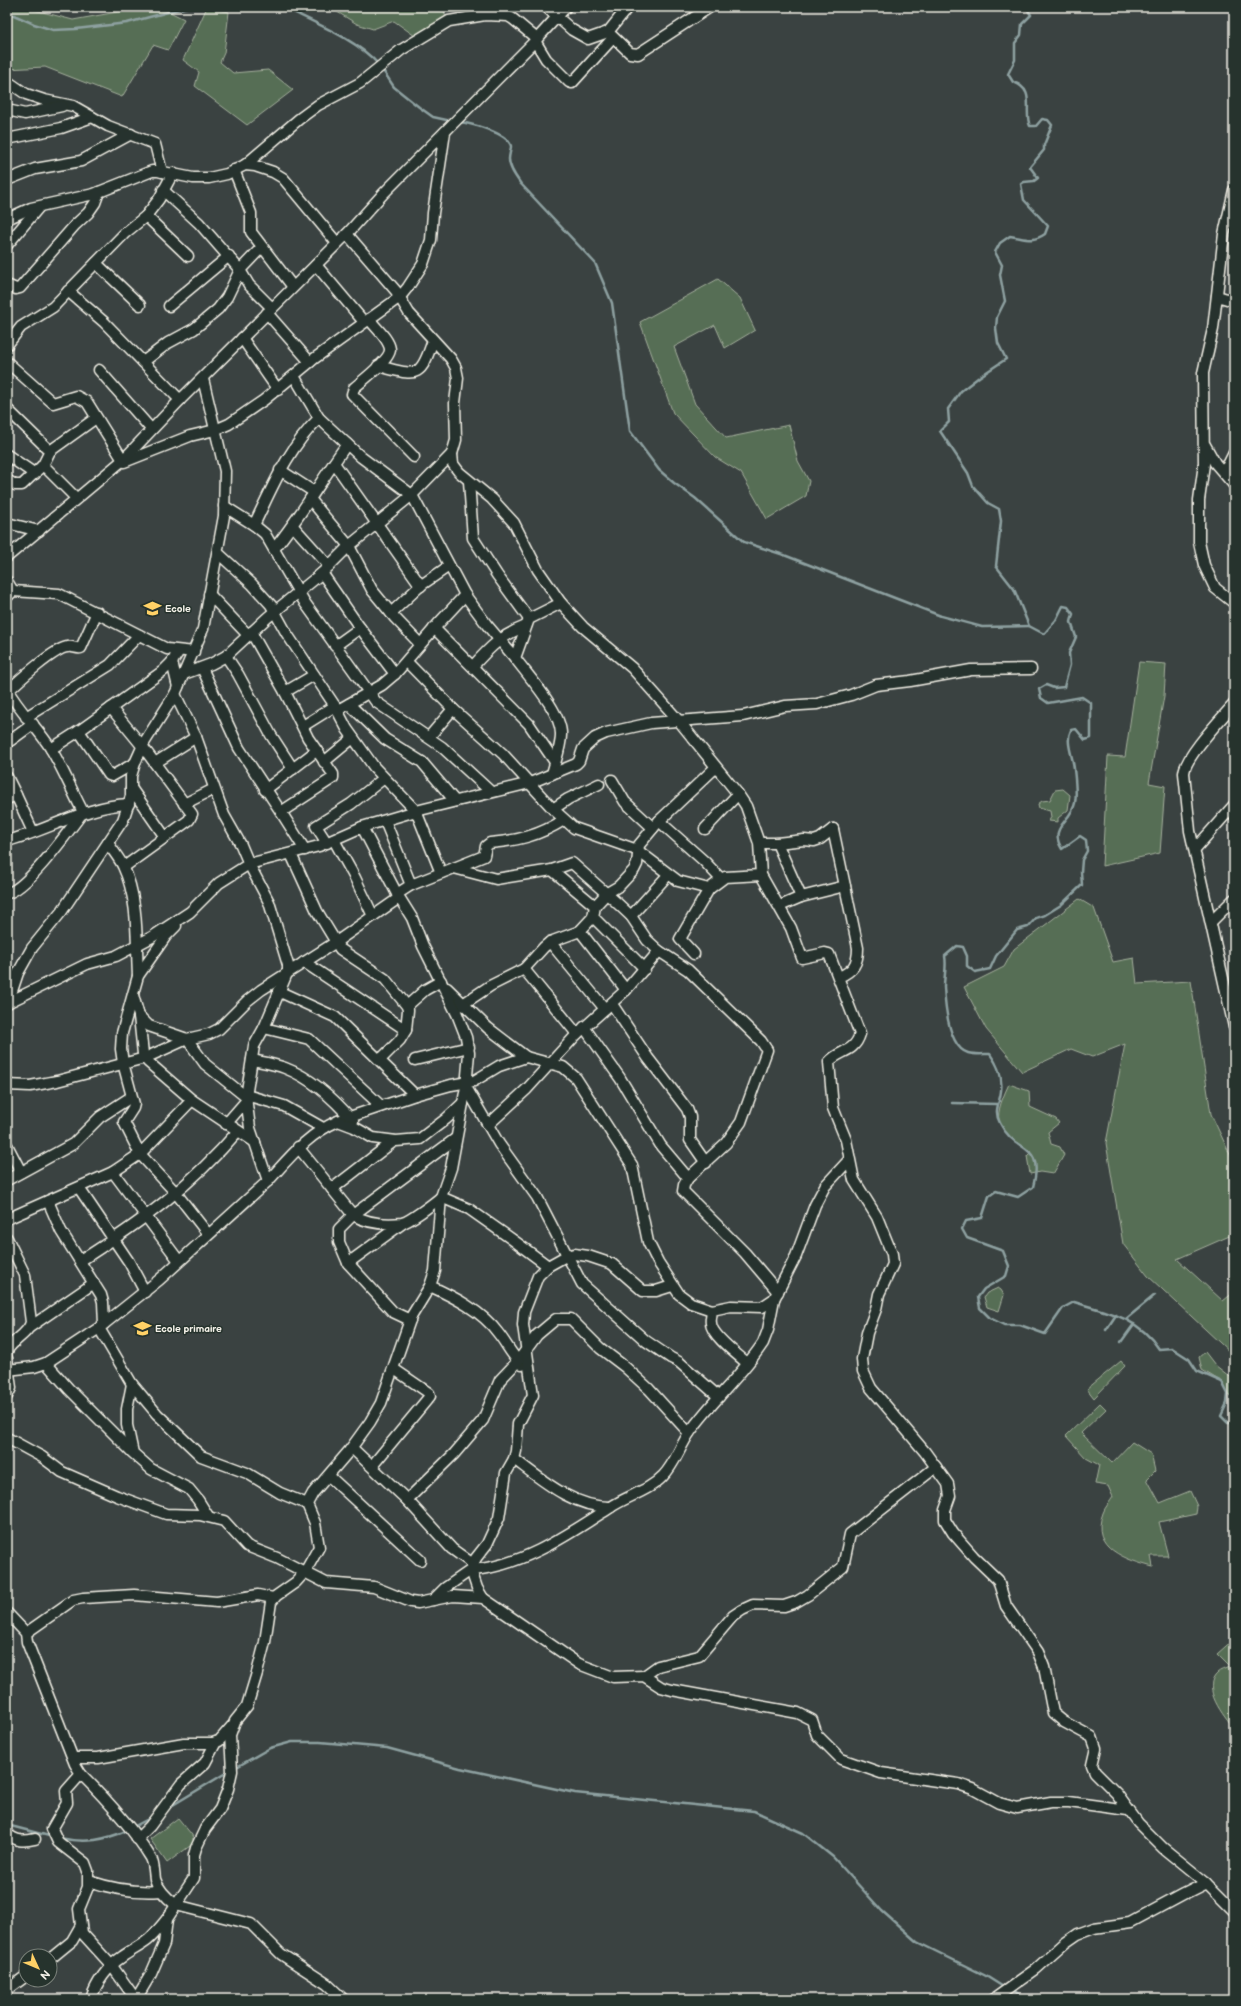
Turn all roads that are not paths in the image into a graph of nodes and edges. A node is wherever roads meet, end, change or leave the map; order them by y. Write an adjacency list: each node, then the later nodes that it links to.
1 (546, 7): 5 (street)
2 (566, 7): 5 (street)
3 (628, 7): 6 (street)
4 (710, 7): 6 (street)
5 (556, 18): 6 (street); 7 (street)
6 (610, 35): 7 (street)
7 (536, 40): 12 (street); 15 (street)
8 (7, 81): 9 (street)
9 (67, 104): 10 (street); 11 (street)
10 (7, 110)
11 (92, 117): 13 (street); 14 (street)
12 (445, 132): 26 (street); 40 (street)
13 (131, 134): 17 (street); 19 (street)
14 (7, 139)
15 (245, 165): 16 (street); 28 (street)
16 (234, 170): 18 (street); 30 (street)
17 (162, 172): 18 (street); 22 (street)
18 (173, 173): 20 (street)
19 (7, 180)
20 (163, 190): 24 (street); 32 (street)
21 (1234, 190): 27 (street)
22 (99, 192): 23 (street); 36 (street)
23 (40, 206): 25 (street); 29 (street)
24 (146, 216): 31 (street); 33 (street)
25 (7, 219)
26 (347, 234): 28 (street); 40 (street)
27 (1229, 235): 39 (street)
28 (337, 243): 34 (street)
29 (7, 246)
30 (262, 248): 35 (street); 37 (street)
31 (188, 256)
32 (230, 256): 35 (street); 43 (street)
33 (96, 262): 38 (street); 42 (street)
34 (316, 265): 37 (street); 45 (street)
35 (240, 270): 44 (street); 50 (street)
36 (7, 285)
37 (293, 287): 44 (street)
38 (68, 291): 48 (street); 50 (street)
39 (1217, 296): 41 (street); 63 (street)
40 (400, 297): 45 (street); 47 (street)
41 (1234, 301)
42 (140, 305)
43 (169, 306)
44 (270, 310): 46 (street); 51 (street)
45 (366, 320): 51 (street); 52 (street)
46 (242, 338): 55 (street); 56 (street)
47 (433, 340): 52 (street); 67 (street)
48 (7, 345)
49 (7, 362): 59 (street)
50 (143, 362): 57 (street)
51 (310, 362): 54 (street)
52 (378, 366): 69 (street)
53 (99, 370): 61 (street)
54 (294, 376): 56 (street); 60 (street)
55 (202, 379): 57 (street); 62 (street)
56 (278, 390): 62 (street)
57 (180, 400): 61 (street)
58 (7, 409): 65 (street)
59 (96, 418): 65 (street); 70 (street)
60 (319, 418): 64 (street); 73 (street)
61 (151, 429): 70 (street)
62 (216, 430): 70 (street); 82 (street)
63 (1203, 441): 74 (street); 100 (street)
64 (347, 444): 71 (street); 80 (street)
65 (50, 451): 72 (street)
66 (1234, 453): 74 (street)
67 (452, 454): 77 (street); 80 (street)
68 (7, 455): 75 (street)
69 (414, 457)
70 (121, 462): 81 (street)
71 (334, 462): 79 (street); 84 (street)
72 (43, 465): 75 (street); 81 (street)
73 (280, 470): 79 (street); 85 (street)
74 (1224, 473): 78 (street)
75 (35, 474): 76 (street)
76 (7, 480)
77 (469, 481): 101 (street); 105 (street)
78 (1234, 485)
79 (312, 496): 86 (street); 88 (street)
80 (412, 496): 84 (street); 92 (street)
81 (76, 498): 87 (street)
82 (224, 506): 85 (street); 90 (street)
83 (7, 523): 87 (street)
84 (377, 523): 88 (street); 95 (street)
85 (254, 525): 89 (street)
86 (293, 526): 89 (street); 93 (street)
87 (39, 531): 91 (street)
88 (349, 546): 93 (street); 104 (street)
89 (274, 549): 96 (street)
90 (218, 553): 98 (street); 103 (street)
91 (7, 557)
92 (449, 566): 95 (street); 99 (street)
93 (326, 569): 96 (street); 106 (street)
94 (7, 582): 97 (street)
95 (422, 586): 104 (street)
96 (298, 592): 103 (street); 112 (street)
97 (10, 594): 102 (street)
98 (209, 594): 108 (street); 114 (street)
99 (465, 595): 107 (street); 110 (street)
100 (1234, 603)
101 (561, 604): 105 (street); 135 (street)
102 (97, 612): 109 (street); 126 (street)
103 (275, 612): 108 (street); 124 (street)
104 (390, 613): 111 (street)
105 (528, 622): 110 (street); 116 (street)
106 (360, 628): 112 (street); 123 (street)
107 (434, 628): 111 (street); 119 (street)
108 (250, 633): 115 (street); 127 (street)
109 (139, 635): 113 (street); 134 (street)
110 (499, 640): 116 (street); 119 (street)
111 (420, 644): 118 (street)
112 (335, 646): 128 (street)
113 (179, 651): 114 (street); 117 (street)
114 (194, 652): 122 (street)
115 (226, 656): 120 (street); 150 (street)
116 (515, 658): 146 (street)
117 (172, 662): 125 (street); 131 (street)
118 (407, 662): 123 (street); 133 (street)
119 (473, 666): 146 (street)
120 (202, 668): 122 (street); 159 (street)
121 (1031, 669): 135 (street)
122 (184, 674): 125 (street)
123 (395, 674): 128 (street)
124 (314, 675): 127 (street); 132 (street)
125 (176, 690): 138 (street); 142 (street)
126 (7, 691): 134 (street)
127 (285, 692): 136 (street)
128 (369, 692): 129 (street); 139 (street)
129 (350, 704): 132 (street); 163 (street)
130 (1234, 704): 183 (street)
131 (112, 708): 137 (street); 142 (street)
132 (337, 708): 136 (street); 140 (street)
133 (453, 709): 139 (street); 155 (street)
134 (30, 720): 141 (street); 143 (street)
135 (680, 721): 149 (street); 151 (street)
136 (302, 726): 144 (street)
137 (79, 731): 143 (street); 147 (street)
138 (196, 737): 148 (street); 158 (street)
139 (428, 737): 160 (street)
140 (353, 738): 145 (street); 153 (street)
141 (7, 743)
142 (143, 747): 147 (street); 148 (street)
143 (51, 749): 169 (street)
144 (316, 751): 145 (street); 150 (street)
145 (324, 762): 170 (street)
146 (555, 762): 151 (street)
147 (135, 763): 157 (street)
148 (155, 763): 165 (street)
149 (715, 768): 161 (street); 173 (street)
150 (293, 770): 159 (street)
151 (552, 774): 155 (street)
152 (7, 777): 162 (street)
153 (383, 779): 168 (street); 179 (street)
154 (612, 780): 173 (street)
155 (530, 783): 160 (street); 167 (street)
156 (599, 784): 167 (street)
157 (131, 788): 164 (street); 177 (street)
158 (214, 789): 165 (street); 187 (street)
159 (265, 790): 170 (street)
160 (491, 792): 163 (street)
161 (738, 794): 175 (street); 181 (street)
162 (11, 797): 176 (street)
163 (454, 800): 168 (street)
164 (129, 804): 169 (street); 180 (street)
165 (184, 804): 177 (street)
166 (1234, 805): 183 (street)
167 (553, 809): 171 (street)
168 (416, 811): 172 (street); 191 (street)
169 (83, 812): 176 (street); 199 (street)
170 (280, 812): 184 (street)
171 (564, 820): 185 (street); 189 (street)
172 (385, 821): 174 (street); 195 (street)
173 (656, 824): 185 (street); 194 (street)
174 (362, 827): 179 (street); 200 (street)
175 (705, 829)
176 (33, 832): 178 (street)
177 (165, 837): 188 (street)
178 (7, 841)
179 (330, 842): 184 (street); 206 (street)
180 (108, 843): 188 (street); 226 (street)
181 (759, 843): 182 (street); 193 (street)
182 (777, 843): 196 (street); 201 (street)
183 (1195, 849): 209 (street)
184 (305, 850): 186 (street)
185 (637, 850): 192 (street); 198 (street)
186 (291, 854): 187 (street); 211 (street)
187 (249, 864): 205 (street); 219 (street)
188 (124, 867): 213 (street)
189 (454, 868): 190 (street); 191 (street)
190 (552, 870): 198 (street); 203 (street)
191 (441, 873): 195 (street)
192 (668, 875): 197 (street); 207 (street)
193 (761, 875): 194 (street); 204 (street)
194 (721, 879): 197 (street)
195 (410, 885): 200 (street)
196 (845, 886): 201 (street); 221 (street)
197 (709, 889): 215 (street)
198 (607, 892): 203 (street); 207 (street)
199 (7, 893)
200 (398, 896): 206 (street); 222 (street)
201 (801, 897): 204 (street)
202 (1234, 899): 209 (street)
203 (595, 906): 208 (street)
204 (780, 906): 221 (street)
205 (190, 912): 213 (street); 220 (street)
206 (373, 916): 211 (street)
207 (631, 916): 214 (street)
208 (593, 917): 210 (street); 218 (street)
209 (1211, 922): 227 (street)
210 (580, 931): 212 (street); 223 (street)
211 (336, 942): 216 (street); 229 (street)
212 (550, 942): 217 (street); 230 (street)
213 (136, 945): 220 (street); 226 (street)
214 (659, 951): 218 (street); 268 (street)
215 (694, 954)
216 (304, 962): 219 (street); 235 (street)
217 (524, 969): 228 (street); 236 (street)
218 (645, 969): 223 (street)
219 (288, 971): 224 (street); 237 (street)
220 (138, 976): 225 (street)
221 (839, 977): 267 (street)
222 (442, 982): 228 (street); 229 (street); 231 (street)
223 (626, 990): 230 (street)
224 (278, 991): 234 (street); 242 (street)
225 (133, 995): 232 (street); 245 (street)
226 (8, 998)
227 (1232, 1002): 233 (street)
228 (464, 1004): 231 (street); 239 (street)
229 (407, 1006): 235 (street)
230 (609, 1007): 236 (street); 268 (street)
231 (454, 1009): 238 (street)
232 (139, 1016): 237 (street); 240 (street)
233 (1234, 1027)
234 (264, 1028): 241 (street); 253 (street)
235 (406, 1030): 242 (street)
236 (580, 1030): 244 (street); 271 (street)
237 (187, 1039): 240 (street); 250 (street)
238 (469, 1047): 243 (street); 247 (street)
239 (526, 1057): 244 (street); 247 (street)
240 (145, 1058): 245 (street); 251 (street)
241 (252, 1060): 250 (street); 254 (street)
242 (380, 1060): 248 (street)
243 (415, 1060)
244 (549, 1062): 257 (street); 293 (street)
245 (123, 1063): 246 (street); 249 (street)
246 (7, 1085)
247 (466, 1085): 248 (street); 252 (street); 257 (street)
248 (414, 1095): 253 (street)
249 (131, 1097): 266 (street); 269 (street)
250 (246, 1098): 256 (street); 258 (street); 263 (street)
251 (192, 1100): 256 (street); 266 (street)
252 (463, 1103): 261 (street); 262 (street)
253 (381, 1106): 254 (street)
254 (350, 1117): 255 (street); 260 (street)
255 (338, 1121): 258 (street); 260 (street)
256 (226, 1124): 259 (street)
257 (488, 1125): 286 (street)
258 (323, 1128): 265 (street)
259 (238, 1131): 263 (street); 276 (street)
260 (362, 1132): 262 (street)
261 (455, 1139): 277 (street); 279 (street)
262 (394, 1140): 275 (street)
263 (255, 1142): 273 (street)
264 (7, 1145): 269 (street)
265 (298, 1147): 273 (street); 275 (street)
266 (140, 1154): 270 (street); 276 (street)
267 (849, 1160): 295 (street); 318 (street)
268 (706, 1163): 271 (street)
269 (21, 1172): 272 (street)
270 (113, 1172): 274 (street); 280 (street)
271 (688, 1178): 295 (street)
272 (7, 1180)
273 (268, 1180): 283 (street)
274 (79, 1188): 278 (street); 285 (street)
275 (332, 1189): 279 (street)
276 (176, 1193): 280 (street); 283 (street)
277 (441, 1197): 282 (street); 290 (street); 292 (street)
278 (48, 1202): 281 (street); 287 (street)
279 (353, 1215): 282 (street); 289 (street)
280 (145, 1217): 285 (street); 288 (street)
281 (7, 1219)
282 (403, 1223): 289 (street)
283 (208, 1234): 288 (street)
284 (7, 1238): 299 (street)
285 (114, 1240): 287 (street); 294 (street)
286 (566, 1256): 290 (street); 293 (street); 311 (street)
287 (80, 1261): 291 (street)
288 (179, 1261): 294 (street)
289 (348, 1263): 297 (street)
290 (548, 1266): 300 (street)
291 (94, 1283): 298 (street); 299 (street)
292 (430, 1286): 297 (street); 303 (street)
293 (672, 1286): 296 (street)
294 (145, 1292): 298 (street)
295 (776, 1295): 296 (street); 305 (street)
296 (712, 1310): 305 (street)
297 (410, 1320): 306 (street)
298 (102, 1326): 304 (street); 309 (street)
299 (30, 1327): 301 (street)
300 (528, 1346): 303 (street); 308 (street); 312 (street)
301 (7, 1351)
302 (7, 1358): 307 (street)
303 (518, 1361): 308 (street); 320 (street)
304 (46, 1363): 307 (street); 315 (street)
305 (747, 1363): 311 (street)
306 (394, 1369): 314 (street); 317 (street)
307 (8, 1370): 310 (street)
308 (529, 1371): 316 (street)
309 (132, 1384): 315 (street); 321 (street)
310 (7, 1396)
311 (720, 1396): 312 (street)
312 (689, 1433): 322 (street)
313 (7, 1438): 323 (street)
314 (352, 1448): 317 (street); 319 (street)
315 (133, 1453): 323 (street)
316 (514, 1459): 322 (street); 325 (street)
317 (372, 1466): 320 (street)
318 (936, 1467): 332 (street); 337 (street)
319 (329, 1476): 321 (street); 324 (street)
320 (407, 1500): 325 (street)
321 (306, 1504): 326 (street)
322 (611, 1507): 325 (street)
323 (208, 1516): 326 (street)
324 (420, 1560)
325 (472, 1567): 328 (street); 329 (street)
326 (305, 1572): 327 (street); 329 (street)
327 (273, 1598): 331 (street); 333 (street)
328 (483, 1598): 329 (street); 332 (street)
329 (433, 1600)
330 (7, 1613): 331 (street)
331 (26, 1633): 335 (street)
332 (644, 1676): 337 (street)
333 (235, 1721): 334 (street); 344 (street)
334 (216, 1742): 335 (street); 340 (street)
335 (73, 1758): 336 (street)
336 (81, 1774): 340 (street); 341 (street)
337 (1128, 1810): 342 (street)
338 (7, 1834): 339 (street)
339 (35, 1839)
340 (137, 1839): 343 (street)
341 (89, 1881): 343 (street); 347 (street)
342 (1206, 1883): 345 (street); 357 (street)
343 (161, 1892): 344 (street)
344 (176, 1905): 346 (street); 356 (street)
345 (1234, 1911)
346 (167, 1919): 349 (street); 355 (street)
347 (80, 1927): 348 (street); 349 (street)
348 (58, 1952)
349 (112, 1966): 354 (street); 355 (street)
350 (18, 1982): 351 (street)
351 (7, 1990)
352 (7, 1994): 353 (street)
353 (12, 1999)
354 (91, 1999)
355 (135, 1999)
356 (343, 1999)
357 (994, 1999)

